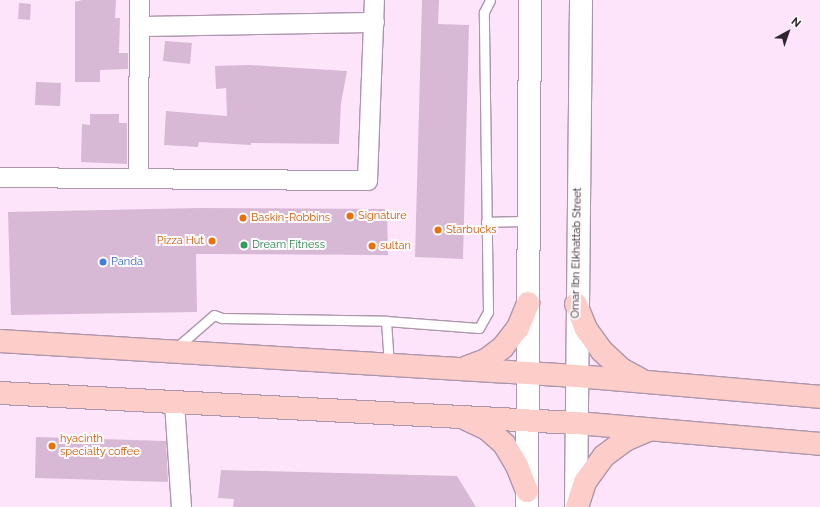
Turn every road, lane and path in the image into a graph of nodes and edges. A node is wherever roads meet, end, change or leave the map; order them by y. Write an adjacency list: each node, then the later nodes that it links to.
1 (139, 0): 7 (street)
2 (374, 0): 6 (street)
3 (490, 0): 11 (lane)
4 (530, 0): 10 (street)
5 (581, 0): 13 (street, Omar Ibn Elkhattab Street)
6 (374, 22): 7 (street); 8 (street)
7 (139, 26): 8 (street)
8 (138, 177): 9 (street)
9 (0, 178)
10 (528, 221): 11 (lane); 12 (street)
11 (486, 222): 14 (lane)
12 (528, 304): 18 (main road); 19 (street)
13 (576, 304): 20 (street, Omar Ibn Elkhattab Street); 21 (main road)
14 (386, 321): 16 (lane); 17 (lane)
15 (0, 341): 16 (main road)
16 (171, 352): 17 (main road)
17 (389, 365): 18 (main road)
18 (461, 369): 19 (main road)
19 (527, 373): 20 (main road); 26 (street)
20 (576, 376): 21 (main road); 27 (street, Omar Ibn Elkhattab Street)
21 (647, 382): 23 (main road)
22 (0, 393): 24 (main road)
23 (820, 397)
24 (174, 402): 25 (main road); 31 (street)
25 (462, 417): 26 (main road); 30 (main road)
26 (527, 420): 27 (main road); 30 (street)
27 (577, 422): 28 (main road); 32 (street, Omar Ibn Elkhattab Street)
28 (652, 429): 29 (main road); 32 (main road)
29 (820, 444)
30 (527, 499)
31 (181, 507)
32 (577, 507)

